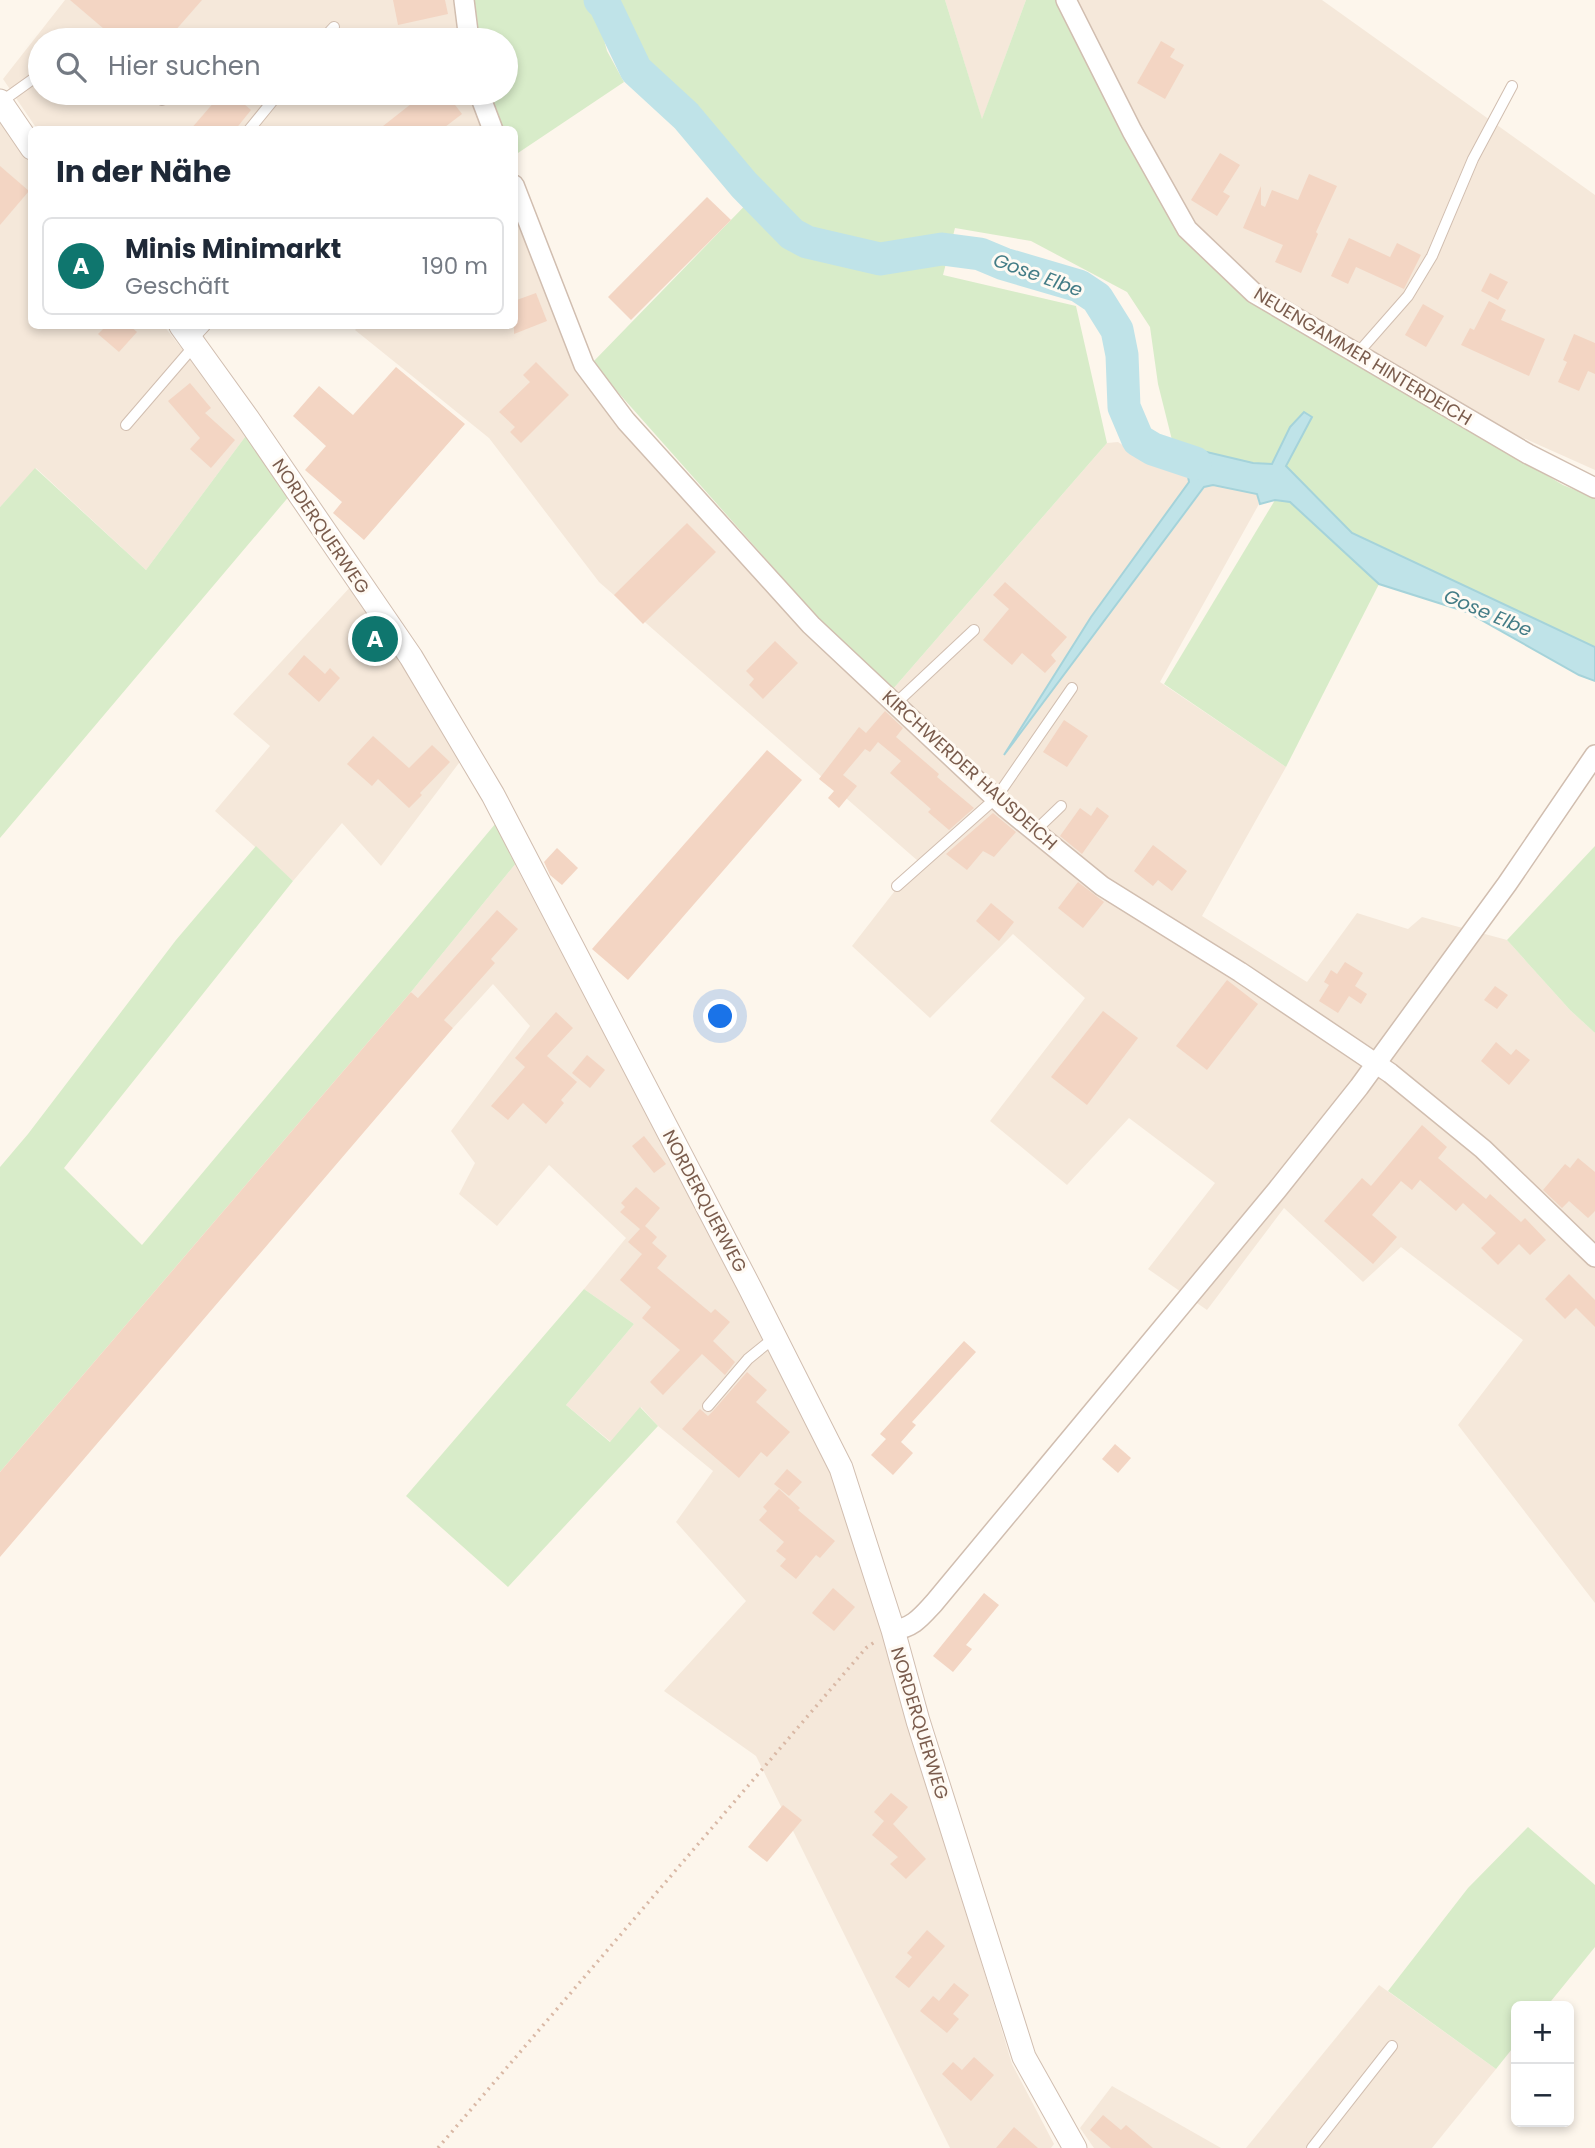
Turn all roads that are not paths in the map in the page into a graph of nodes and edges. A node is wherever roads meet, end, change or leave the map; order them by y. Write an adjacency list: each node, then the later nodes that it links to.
1 (464, 0): 3 (street)
2 (1066, 0): 14 (street, NEUENGAMMER HINTERDEICH)
3 (467, 28)
4 (28, 82): 6 (lane)
5 (1512, 86): 14 (lane)
6 (1, 101): 11 (street)
7 (269, 105): 9 (lane)
8 (484, 105): 10 (street)
9 (252, 126)
10 (491, 126)
11 (28, 142)
12 (518, 196): 19 (street, KIRCHWERDER HAUSDEICH)
13 (193, 334): 15 (lane); 27 (street, NORDERQUERWEG)
14 (1357, 354): 16 (street, NEUENGAMMER HINTERDEICH)
15 (126, 425)
16 (1595, 488)
17 (974, 630): 19 (lane)
18 (1072, 688): 21 (lane)
19 (895, 704): 21 (street, KIRCHWERDER HAUSDEICH)
20 (1595, 755): 25 (street)
21 (996, 798): 23 (street, KIRCHWERDER HAUSDEICH); 24 (lane)
22 (1061, 806): 23 (lane)
23 (1035, 831): 25 (street, KIRCHWERDER HAUSDEICH)
24 (897, 886)
25 (1376, 1062): 26 (street, KIRCHWERDER HAUSDEICH); 29 (street)
26 (1595, 1257)
27 (775, 1337): 28 (lane); 29 (street, NORDERQUERWEG)
28 (708, 1406)
29 (893, 1630): 31 (street, NORDERQUERWEG)
30 (1392, 2046): 32 (lane)
31 (1075, 2148)
32 (1312, 2148)

